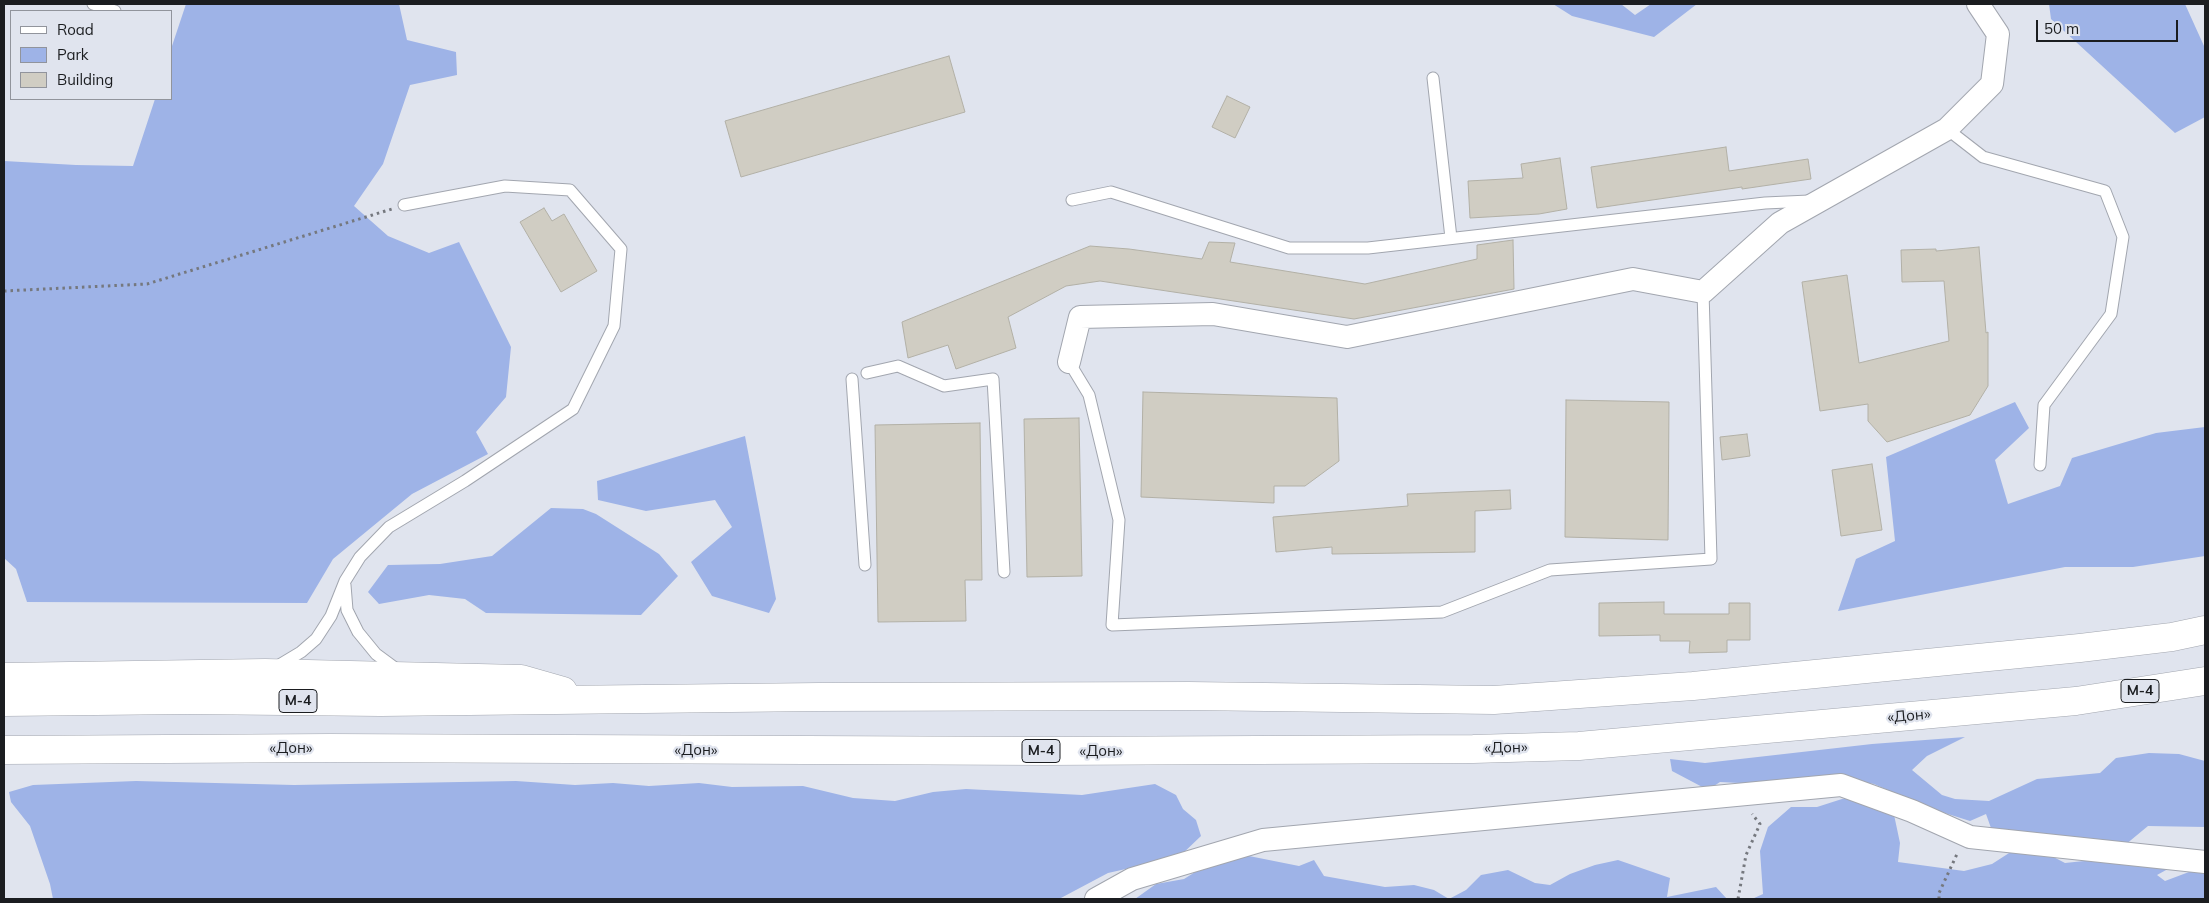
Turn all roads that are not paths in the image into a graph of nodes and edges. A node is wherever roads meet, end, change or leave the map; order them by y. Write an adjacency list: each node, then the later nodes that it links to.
1 (93, 4): 3 (lane)
2 (1978, 4): 5 (street)
3 (112, 10)
4 (1433, 78): 9 (lane)
5 (1947, 129): 7 (street); 14 (lane)
6 (1072, 200): 9 (lane)
7 (1821, 200): 9 (lane); 10 (street)
8 (404, 205): 17 (lane)
9 (1450, 238)
10 (1703, 292): 11 (street); 11 (lane)
11 (1069, 362)
12 (867, 373): 16 (lane)
13 (852, 379): 15 (lane)
14 (2040, 466)
15 (865, 565)
16 (1004, 572)
17 (345, 581): 19 (lane); 21 (lane)
18 (2205, 630): 23 (highway, М-4)
19 (265, 674): 20 (highway, М-4); 21 (highway, М-4)
20 (4, 677)
21 (408, 678): 23 (highway, М-4)
22 (2205, 681): 25 (highway, «Дон» / М-4)
23 (593, 699): 24 (highway, М-4)
24 (4, 702)
25 (4, 750)
26 (2205, 862): 27 (street)
27 (1096, 899)

